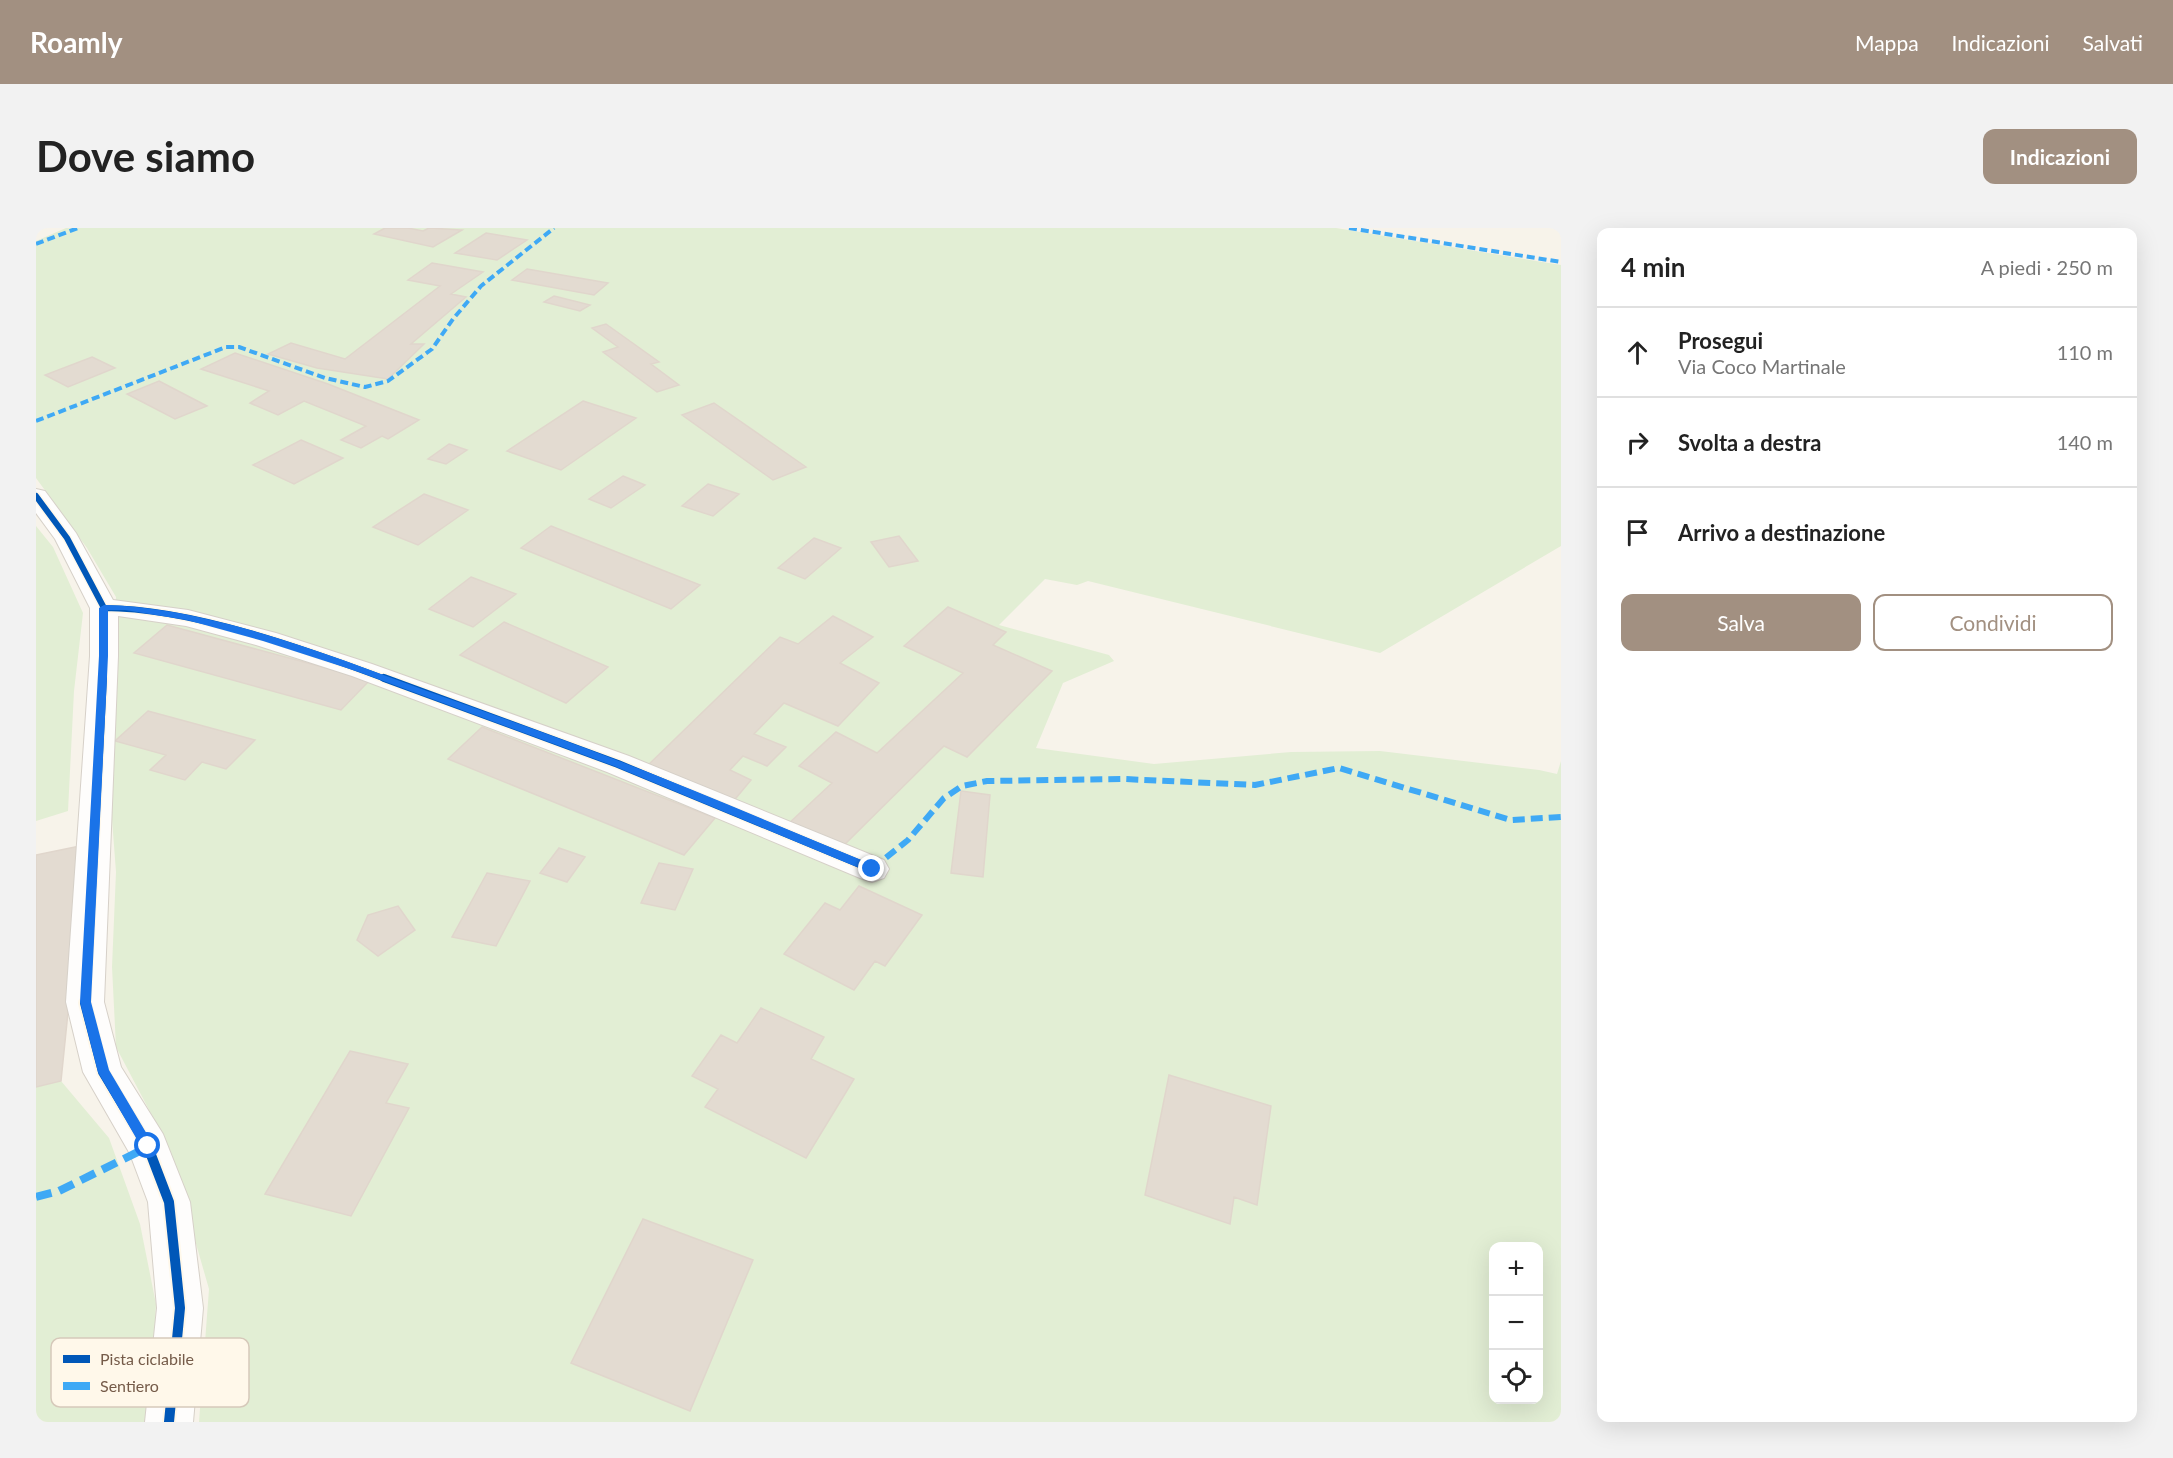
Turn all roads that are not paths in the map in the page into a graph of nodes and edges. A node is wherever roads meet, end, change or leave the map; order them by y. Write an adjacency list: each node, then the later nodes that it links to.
1 (36, 496): 2 (street)
2 (104, 608): 3 (street); 4 (street)
3 (872, 869)
4 (177, 1338)
5 (170, 1407): 6 (street)
6 (169, 1422)

